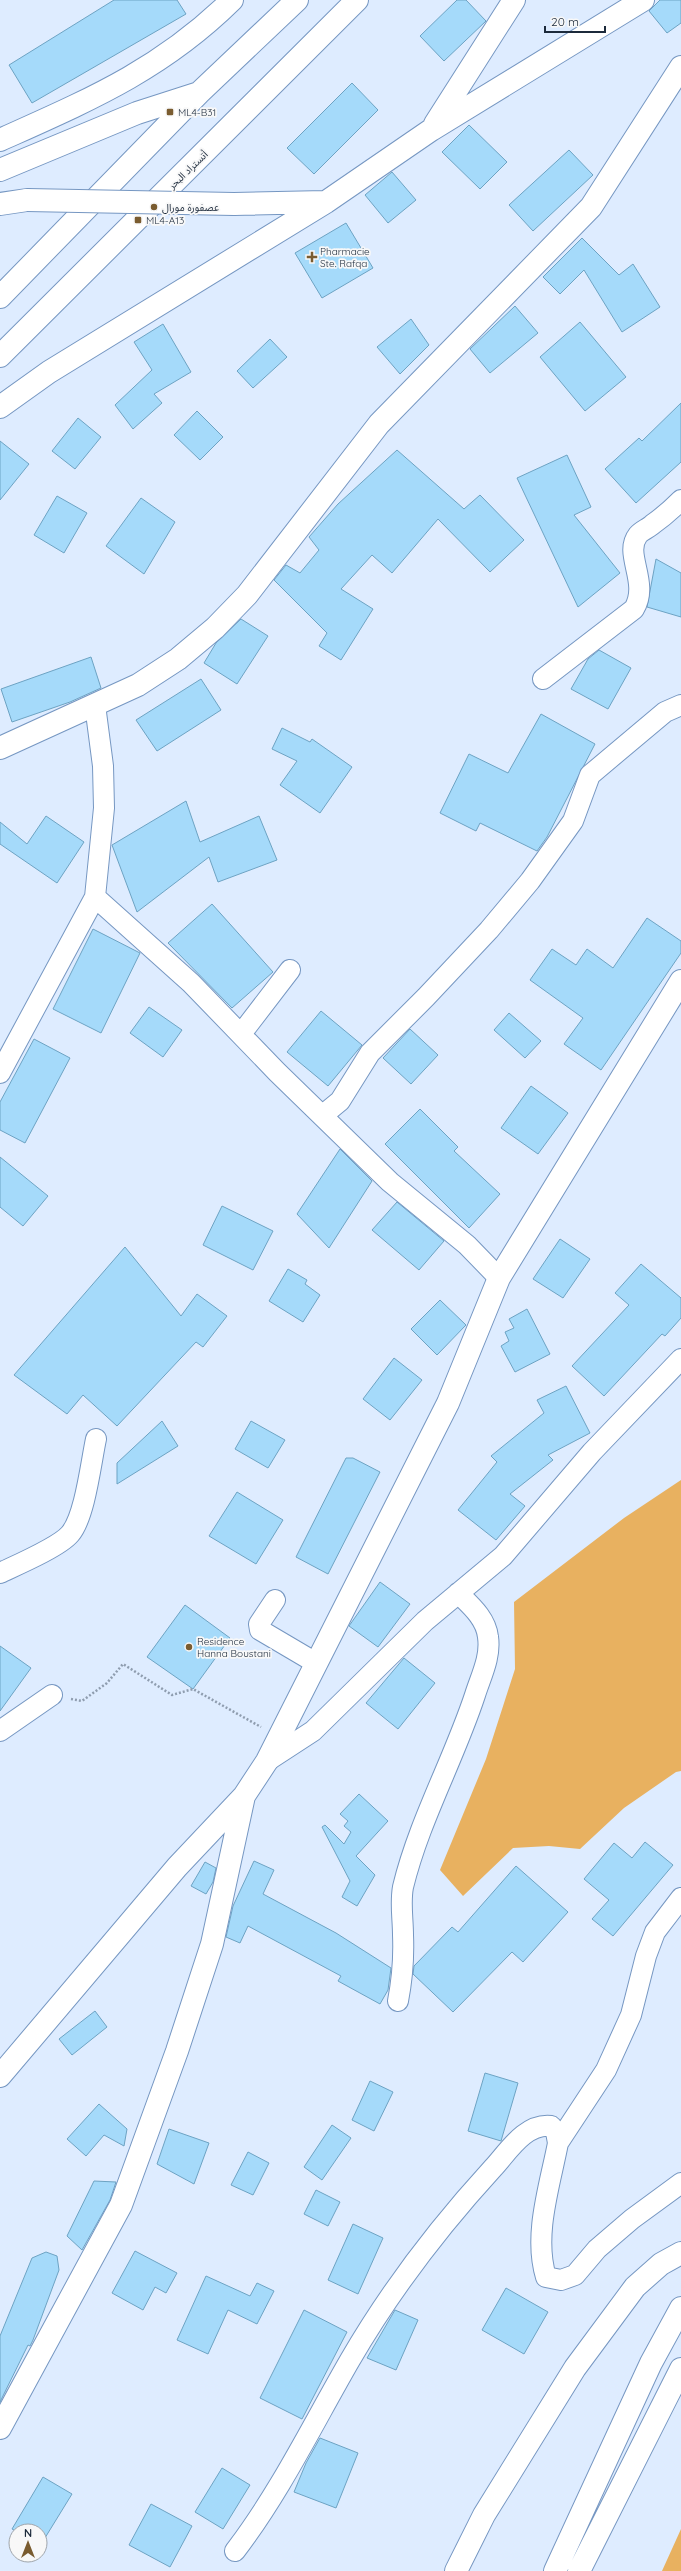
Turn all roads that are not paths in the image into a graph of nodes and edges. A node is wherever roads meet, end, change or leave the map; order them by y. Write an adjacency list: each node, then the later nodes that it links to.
1 (232, 0): 9 (main road)
2 (297, 0): 7 (main road)
3 (357, 0): 14 (main road, أتستراد البحر)
4 (514, 0): 8 (main road)
5 (643, 0): 8 (main road)
6 (681, 67): 19 (main road)
7 (199, 93): 10 (main road); 13 (main road)
8 (431, 130): 11 (main road)
9 (0, 140)
10 (0, 170)
11 (326, 202): 12 (main road, bridge); 15 (main road)
12 (0, 204)
13 (0, 296)
14 (0, 356)
15 (0, 407)
16 (681, 500): 17 (street)
17 (543, 679)
18 (681, 705): 26 (street)
19 (95, 706): 20 (main road); 21 (street)
20 (0, 748)
21 (95, 897): 24 (street); 25 (street)
22 (290, 970): 24 (street)
23 (681, 981): 27 (main road)
24 (241, 1034): 26 (street)
25 (0, 1073)
26 (323, 1115): 27 (street)
27 (499, 1278): 33 (main road)
28 (681, 1359): 31 (street)
29 (96, 1439): 30 (street)
30 (0, 1573)
31 (458, 1593): 36 (street); 39 (street)
32 (275, 1600): 33 (street)
33 (316, 1663): 36 (main road)
34 (52, 1695): 35 (street)
35 (0, 1731)
36 (267, 1761): 37 (main road)
37 (244, 1796): 40 (main road); 46 (main road)
38 (681, 1898): 41 (street)
39 (398, 2001)
40 (0, 2076)
41 (558, 2143): 42 (street); 47 (street)
42 (681, 2183)
43 (681, 2253): 48 (main road)
44 (681, 2308): 49 (main road)
45 (681, 2370): 50 (main road)
46 (0, 2428)
47 (234, 2551)
48 (456, 2571)
49 (554, 2571)
50 (579, 2571)

